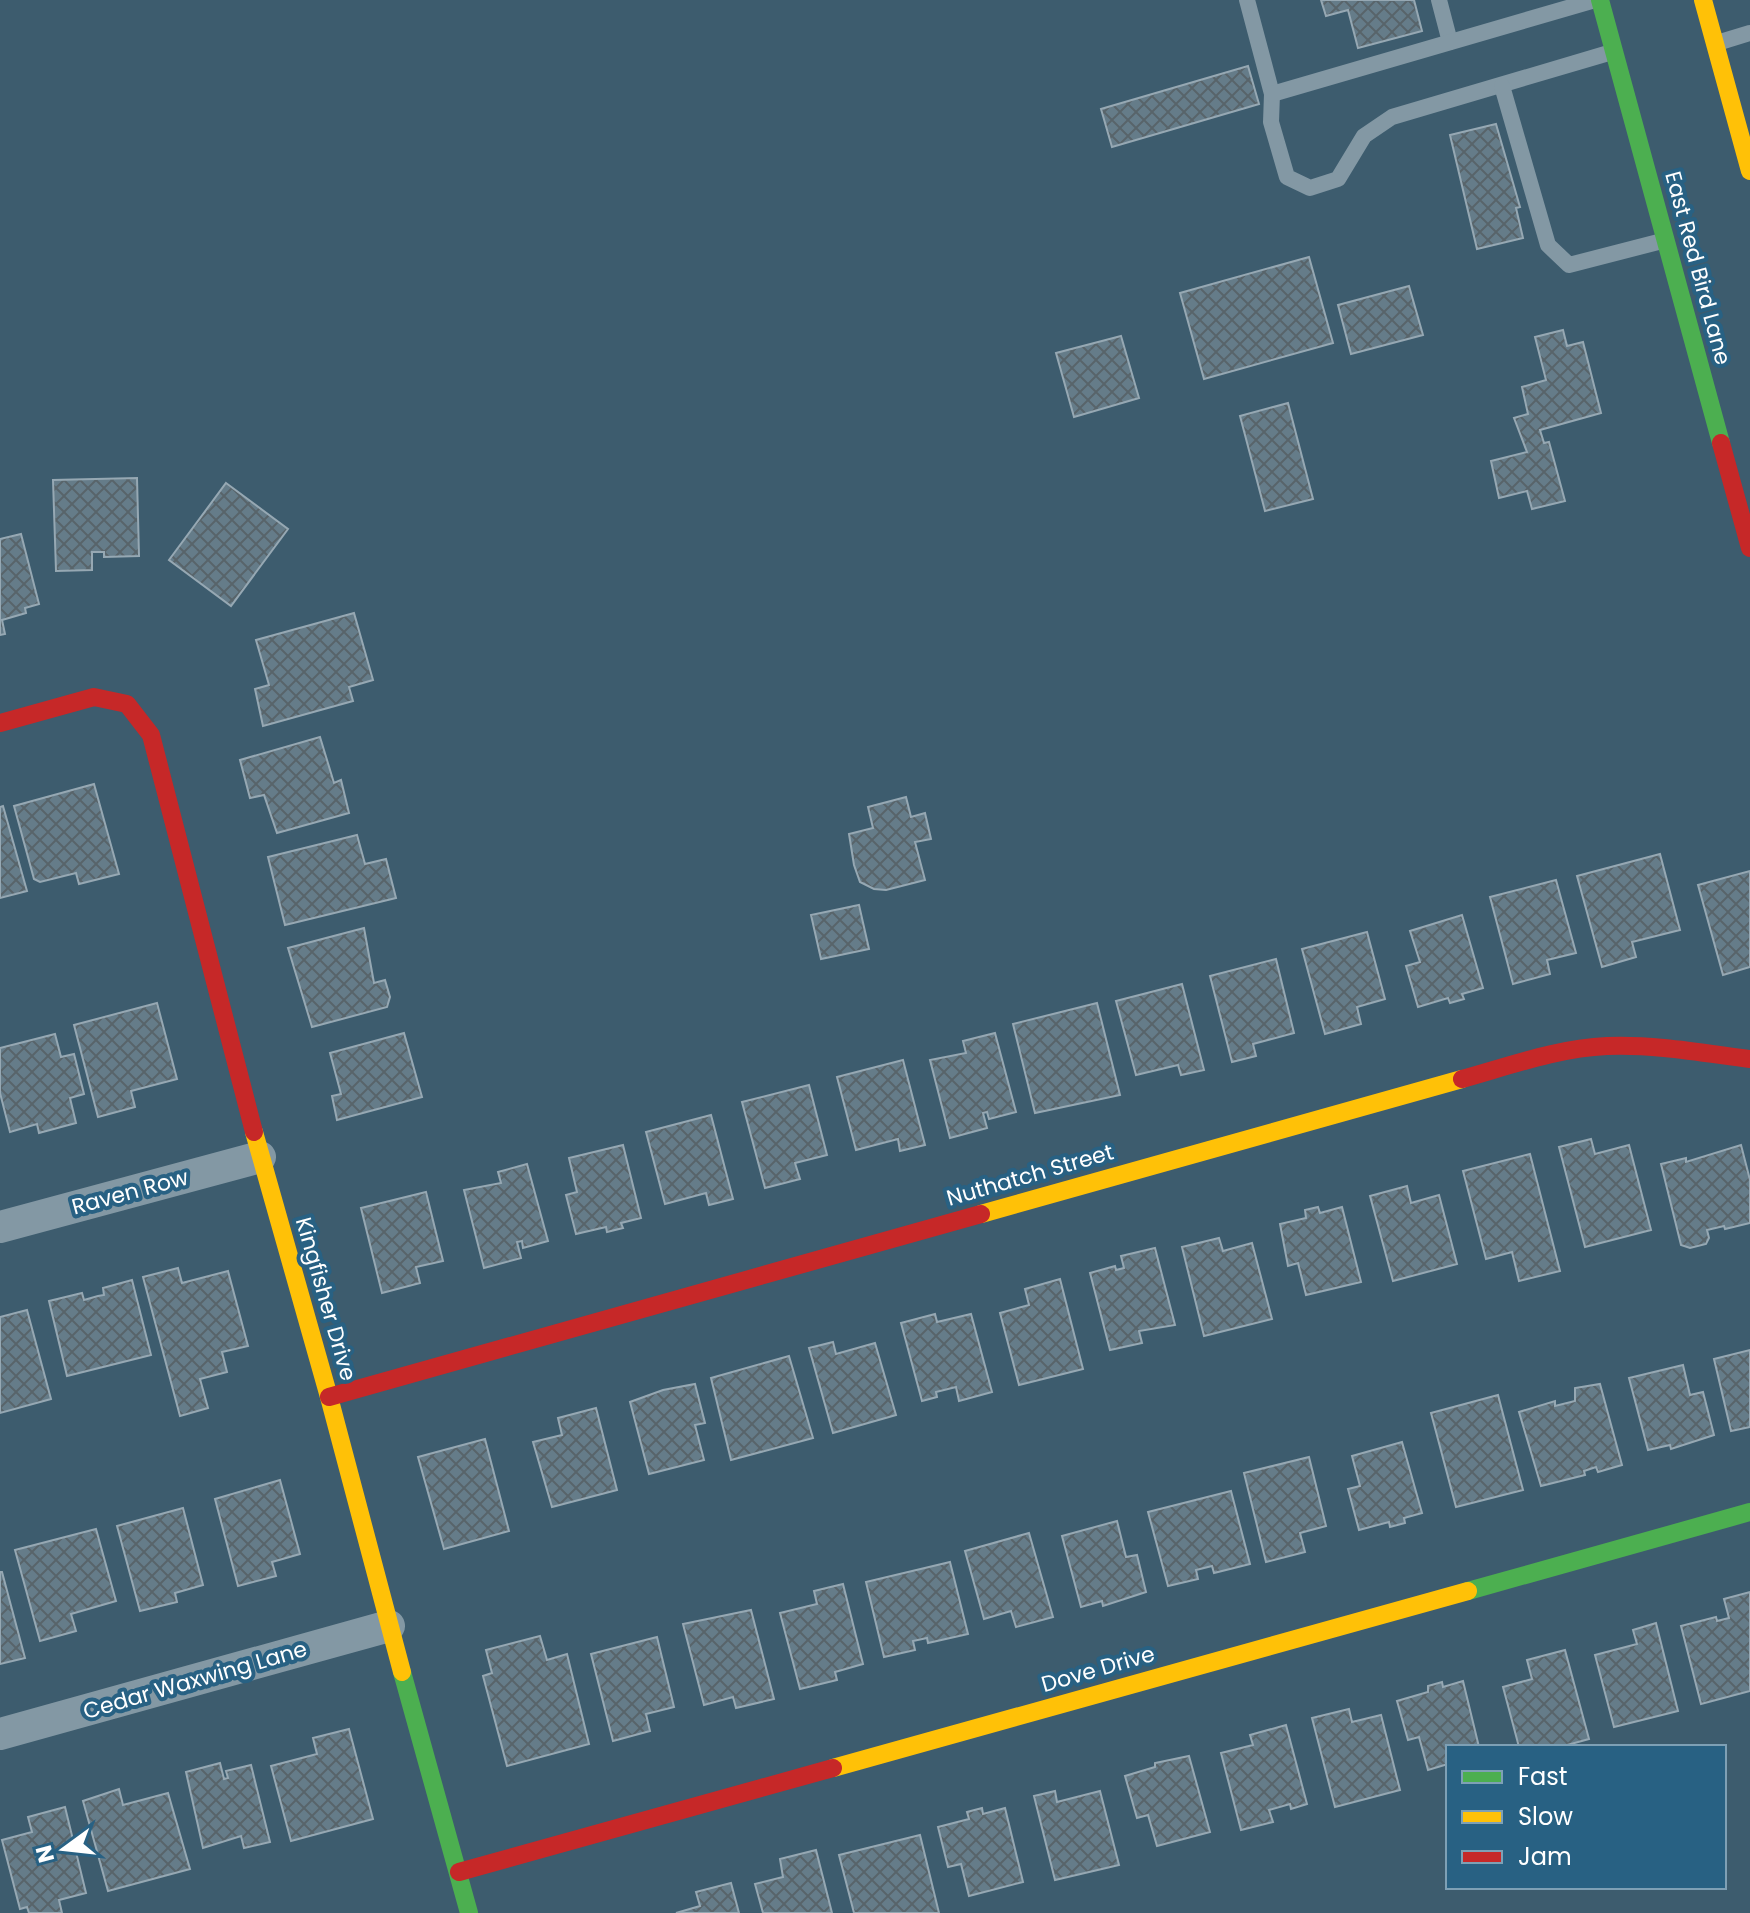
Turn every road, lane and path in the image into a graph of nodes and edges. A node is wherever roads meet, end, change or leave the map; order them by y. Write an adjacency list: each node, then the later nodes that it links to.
1 (1247, 0): 10 (lane)
2 (1439, 0): 6 (lane)
3 (1597, 0): 6 (lane); 8 (street, East Red Bird Lane)
4 (1703, 0): 7 (street)
5 (1750, 33): 7 (lane)
6 (1450, 42): 10 (lane)
7 (1715, 43): 11 (street)
8 (1614, 51): 9 (lane); 12 (street, East Red Bird Lane)
9 (1502, 86): 10 (lane); 12 (lane)
10 (1272, 94)
11 (1750, 171)
12 (1666, 240): 13 (street, East Red Bird Lane)
13 (1750, 548)
14 (0, 723): 16 (street, Kingfisher Drive)
15 (1750, 1059): 18 (street, Nuthatch Street)
16 (260, 1157): 17 (street, Raven Row); 18 (street, Kingfisher Drive)
17 (0, 1227)
18 (329, 1397): 20 (street, Kingfisher Drive)
19 (1750, 1512): 22 (street, Dove Drive)
20 (389, 1626): 21 (street, Cedar Waxwing Lane); 22 (street, Kingfisher Drive)
21 (0, 1734)
22 (459, 1872): 23 (street, Kingfisher Drive)
23 (469, 1913)

